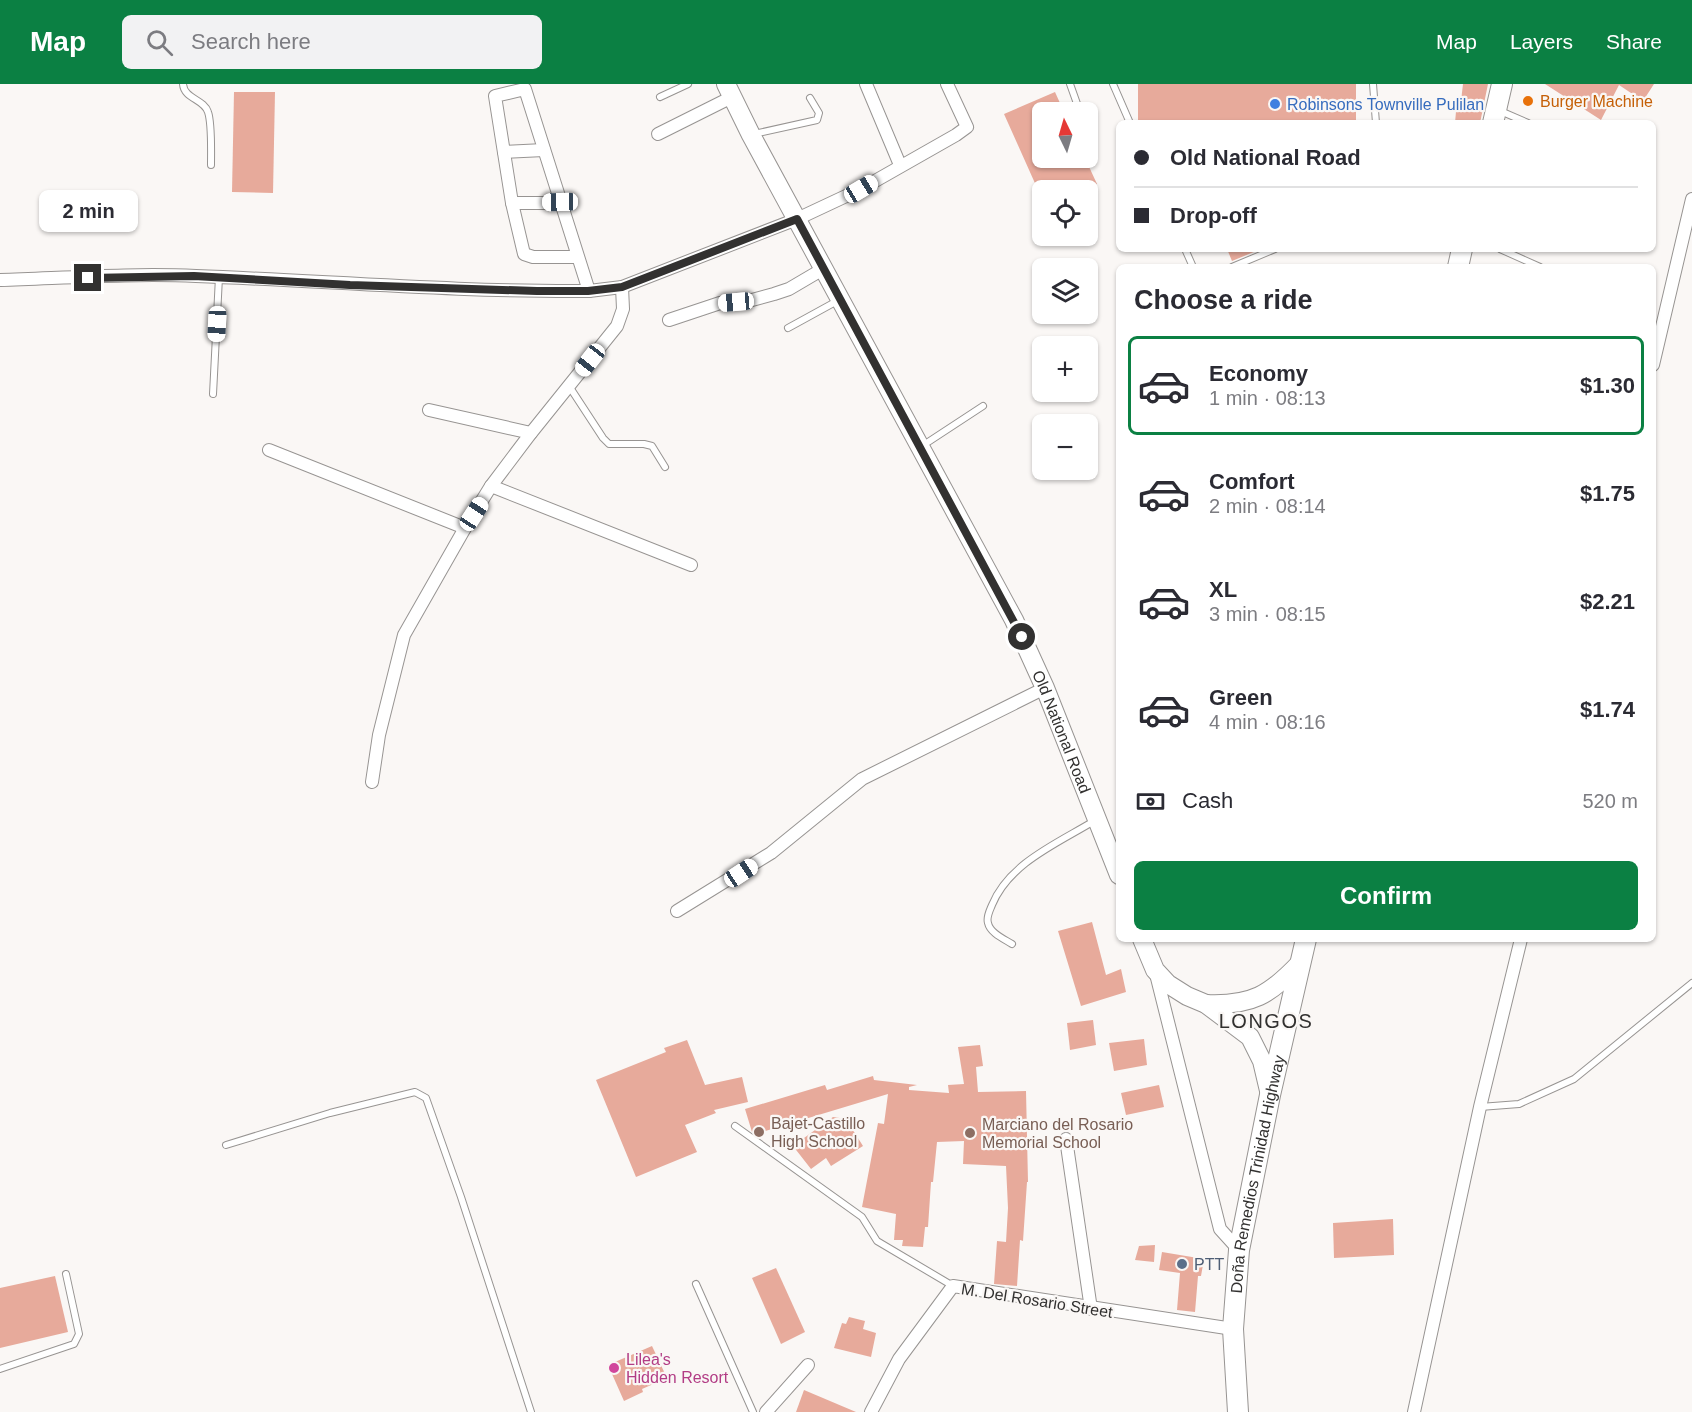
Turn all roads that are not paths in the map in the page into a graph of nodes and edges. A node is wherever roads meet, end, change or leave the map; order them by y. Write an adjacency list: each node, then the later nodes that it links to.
1 (183, 84): 21 (lane)
2 (688, 84): 10 (lane)
3 (866, 84): 22 (street)
4 (947, 84): 22 (street)
5 (1070, 84): 12 (lane)
6 (1113, 84): 14 (lane)
7 (1373, 84): 15 (lane)
8 (1502, 84): 13 (main road)
9 (729, 90): 17 (street); 18 (main road, Old National Road)
10 (660, 97)
11 (810, 98): 18 (lane)
12 (1076, 102)
13 (1494, 116): 16 (lane)
14 (1129, 120)
15 (1376, 120)
16 (1513, 120)
17 (658, 134)
18 (751, 135): 26 (main road, Old National Road)
19 (544, 150): 20 (street); 20 (street); 24 (street)
20 (504, 152): 25 (street)
21 (211, 165)
22 (900, 165): 26 (street)
23 (1692, 199): 40 (street)
24 (560, 202): 25 (street); 29 (street)
25 (512, 203): 29 (street)
26 (797, 219): 32 (main road, Old National Road); 35 (street)
27 (1268, 252): 30 (lane)
28 (1507, 252): 31 (lane)
29 (577, 257): 36 (street)
30 (1239, 264)
31 (1533, 264)
32 (823, 268): 37 (main road, Old National Road); 38 (street)
33 (219, 277): 34 (street); 36 (street); 42 (lane)
34 (0, 280)
35 (622, 287): 36 (street); 41 (street)
36 (588, 291)
37 (840, 300): 39 (lane); 46 (main road, Old National Road)
38 (669, 320)
39 (788, 328)
40 (1656, 351)
41 (569, 386): 45 (street); 48 (lane)
42 (213, 394)
43 (983, 406): 46 (lane)
44 (429, 410): 45 (street)
45 (531, 433): 49 (street)
46 (920, 448): 52 (main road, Old National Road)
47 (269, 450): 50 (street)
48 (664, 467)
49 (491, 486): 50 (street); 51 (street)
50 (465, 528): 53 (street)
51 (691, 565)
52 (1045, 688): 54 (main road, Old National Road); 56 (street)
53 (372, 782)
54 (1098, 819): 55 (main road, Old National Road); 60 (lane)
55 (1116, 867)
56 (677, 911)
57 (1143, 942): 62 (main road)
58 (1305, 942): 61 (main road, Doña Remedios Trinidad Highway)
59 (1520, 942): 66 (street)
60 (1012, 944)
61 (1301, 962): 64 (main road); 65 (main road, Doña Remedios Trinidad Highway)
62 (1155, 970): 64 (main road); 70 (street)
63 (1692, 983): 66 (lane)
64 (1206, 1004): 65 (main road)
65 (1270, 1095): 70 (main road, Doña Remedios Trinidad Highway)
66 (1480, 1107): 83 (street)
67 (735, 1126): 73 (lane)
68 (1066, 1139): 74 (street)
69 (226, 1145): 78 (lane)
70 (1239, 1250): 75 (main road, Doña Remedios Trinidad Highway)
71 (66, 1274): 77 (lane)
72 (696, 1284): 79 (lane)
73 (953, 1286): 74 (street, M. Del Rosario Street); 81 (street, M. Del Rosario Street)
74 (1091, 1309): 75 (street, M. Del Rosario Street)
75 (1233, 1329): 82 (main road, Doña Remedios Trinidad Highway)
76 (808, 1365): 80 (street)
77 (0, 1369)
78 (531, 1412)
79 (753, 1412)
80 (766, 1412)
81 (871, 1412)
82 (1238, 1412)
83 (1414, 1412)

